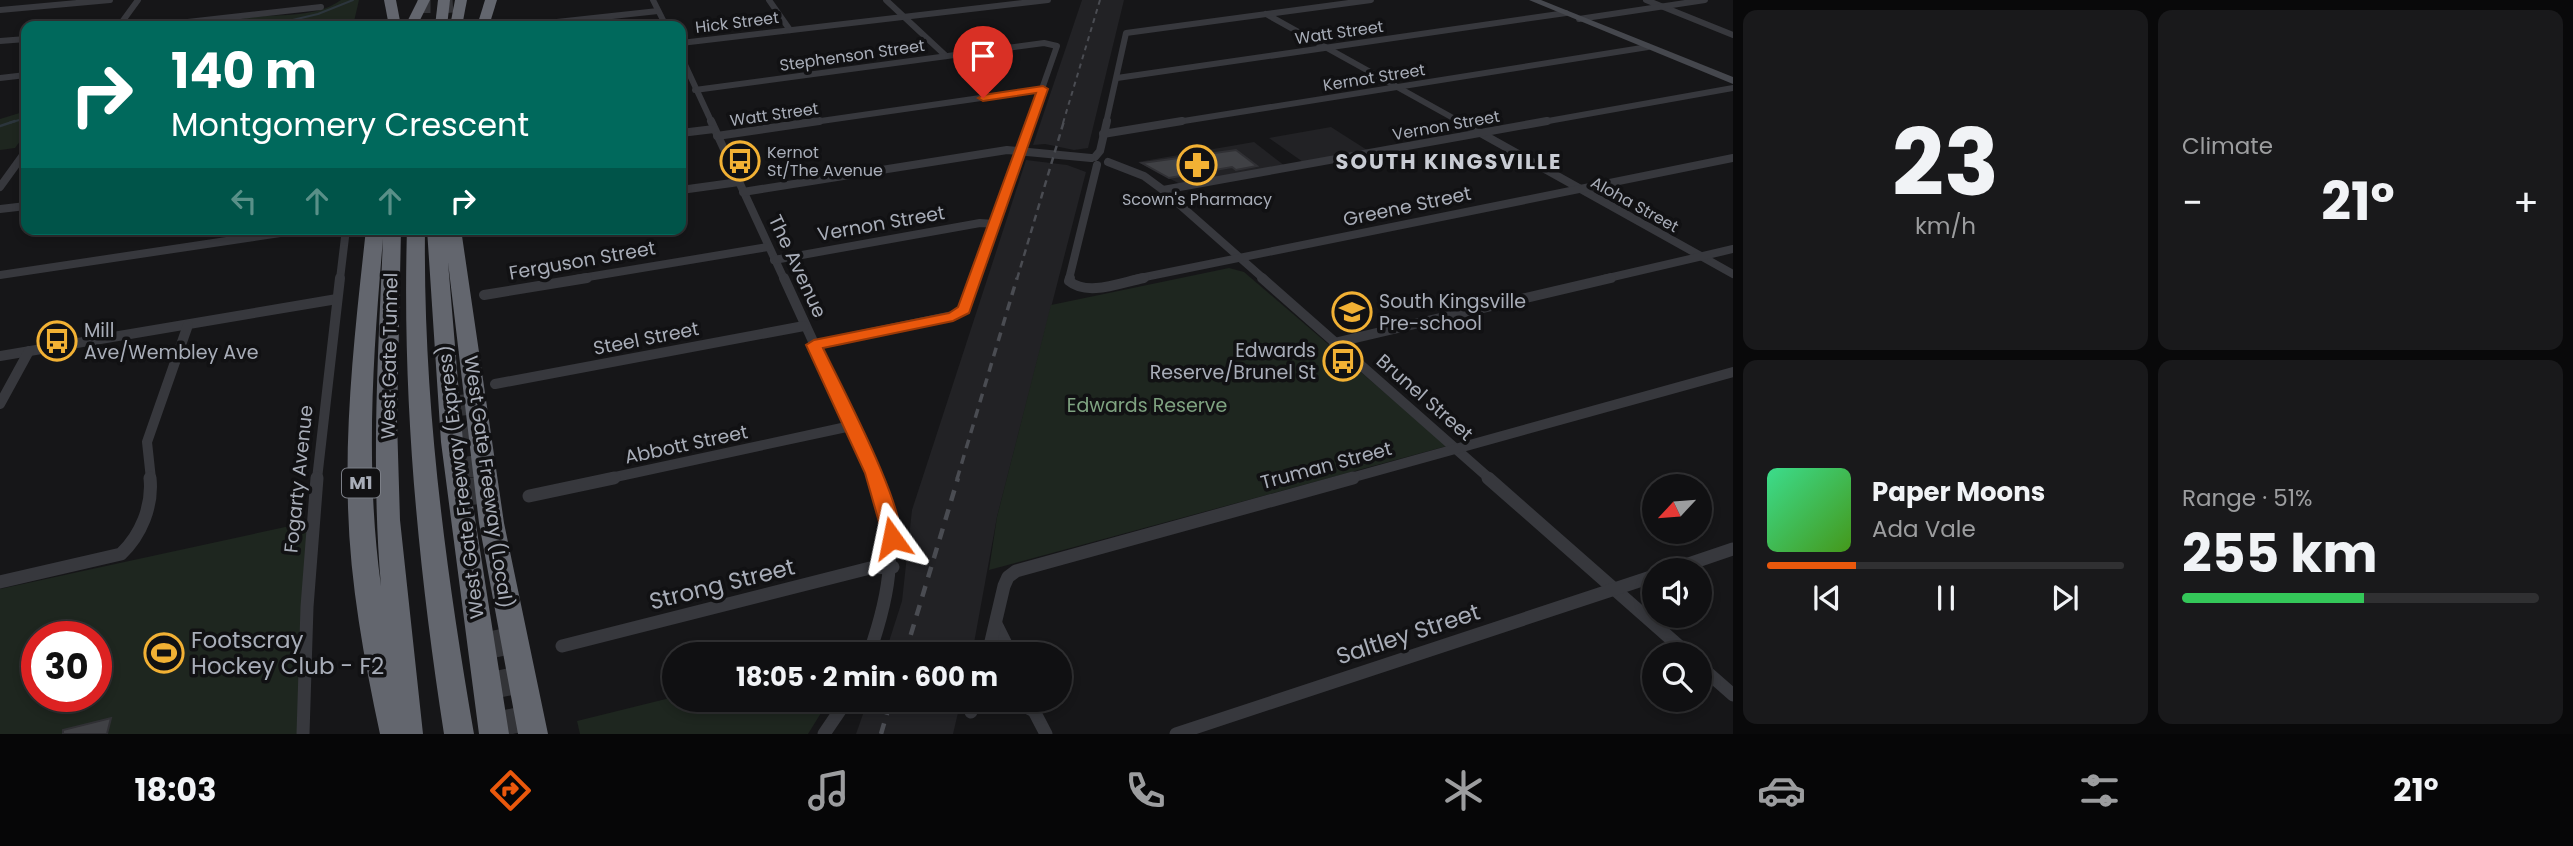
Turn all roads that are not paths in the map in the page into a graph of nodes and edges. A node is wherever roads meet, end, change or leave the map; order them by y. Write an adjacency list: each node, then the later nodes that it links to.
1 (110, 0): 19 (street)
2 (138, 0): 25 (street)
3 (390, 0): 27 (highway)
4 (422, 0): 28 (highway)
5 (444, 0): 29 (highway)
6 (461, 0): 30 (highway)
7 (481, 0): 31 (highway)
8 (491, 0): 32 (highway)
9 (653, 0): 20 (street)
10 (769, 0): 35 (street)
11 (886, 0): 23 (street)
12 (1048, 0): 23 (street, Hick Street)
13 (1371, 0): 22 (street)
14 (1533, 0): 21 (main road)
15 (1646, 0): 18 (street)
16 (1705, 0): 18 (street)
17 (321, 7): 26 (street)
18 (1658, 7): 24 (street); 36 (street)
19 (0, 10)
20 (658, 11): 33 (street); 34 (street)
21 (1566, 13): 24 (main road); 41 (street, Watt Street)
22 (1266, 14): 41 (street, Aloha Street); 46 (street)
23 (904, 17): 35 (street, Hick Street); 42 (street)
24 (1580, 19): 40 (main road)
25 (123, 21)
26 (203, 21)
27 (394, 21)
28 (414, 21)
29 (442, 21)
30 (457, 21)
31 (478, 21)
32 (485, 21)
33 (566, 21)
34 (663, 21)
35 (790, 30): 39 (street, Hick Street)
36 (1733, 34)
37 (21, 39): 38 (street)
38 (0, 41)
39 (686, 42)
40 (1648, 47): 47 (main road); 50 (street, Kernot Street)
41 (1327, 48): 46 (street, Watt Street); 50 (street, Aloha Street)
42 (946, 56): 49 (street, Stephenson Street); 52 (street, Stephenson Street)
43 (686, 68): 49 (street, The Avenue)
44 (21, 76): 45 (street)
45 (0, 78)
46 (1116, 78): 56 (street)
47 (1733, 81)
48 (686, 86): 49 (street, Stephenson Street)
49 (694, 87): 54 (street, The Avenue)
50 (1397, 87): 55 (street, Aloha Street); 56 (street, Kernot Street)
51 (1733, 88): 55 (street, Vernon Street)
52 (1043, 89): 54 (street, Watt Street); 57 (street)
53 (686, 133): 54 (street, Watt Street)
54 (715, 133): 61 (street, The Avenue)
55 (1480, 133): 64 (street, Aloha Street); 65 (street, Vernon Street)
56 (1103, 134): 60 (street)
57 (1022, 150): 60 (street); 66 (street); 69 (street)
58 (21, 158): 62 (street)
59 (1733, 158): 64 (street, Greene Street)
60 (1098, 160): 65 (street, Brunel Street); 81 (street, Greene Street)
61 (738, 182): 63 (street); 66 (street, The Avenue)
62 (0, 187)
63 (686, 189)
64 (1580, 189): 80 (street, Aloha Street); 81 (street, Greene Street)
65 (1163, 190): 81 (street, Brunel Street)
66 (743, 192): 78 (street, The Avenue)
67 (21, 207): 68 (street)
68 (0, 209)
69 (995, 224): 82 (street, Vernon Street); 90 (street)
70 (267, 235): 84 (street)
71 (345, 235): 86 (street, Fogarty Avenue)
72 (374, 235): 117 (highway, M1)
73 (392, 235): 118 (highway, West Gate Tunnel)
74 (415, 235): 119 (highway, West Gate Freeway (Express))
75 (436, 235): 120 (highway, West Gate Freeway (Express))
76 (453, 235): 91 (highway, West Gate Freeway (Local))
77 (461, 235): 91 (highway)
78 (768, 247): 82 (street, The Avenue); 85 (street, Ferguson Street)
79 (1733, 249): 80 (street)
80 (1701, 256): 83 (street, Aloha Street); 89 (street)
81 (1240, 258): 89 (street, Brunel Street)
82 (774, 260): 88 (street, The Avenue)
83 (1733, 274)
84 (0, 275)
85 (484, 295)
86 (337, 299): 87 (street); 116 (street, Fogarty Avenue)
87 (188, 325): 92 (street); 104 (street)
88 (804, 326): 90 (street, The Avenue); 95 (street, Steel Street)
89 (1334, 343): 98 (street, Brunel Street)
90 (814, 345): 97 (street, The Avenue)
91 (470, 349): 121 (highway, West Gate Freeway (Local))
92 (29, 351): 93 (street); 96 (street)
93 (0, 356)
94 (1733, 372): 98 (street, Truman Street)
95 (495, 384)
96 (0, 404)
97 (851, 426): 99 (street, Abbott Street); 102 (street, The Avenue)
98 (1455, 449): 105 (street, Brunel Street); 106 (street, Truman Street)
99 (529, 496)
100 (1733, 550): 101 (street)
101 (1708, 558)
102 (893, 567): 107 (street, The Avenue); 111 (street, Strong Street)
103 (1642, 580): 105 (street, Saltley Street)
104 (0, 582)
105 (1615, 589): 110 (street, Brunel Street); 124 (street, Saltley Street)
106 (996, 624): 108 (street, Truman Street); 109 (street)
107 (873, 642)
108 (991, 642)
109 (1005, 642)
110 (1675, 642)
111 (562, 646)
112 (1712, 676): 113 (street)
113 (1733, 695)
114 (839, 712): 122 (street)
115 (1037, 712): 123 (street)
116 (303, 734)
117 (394, 734)
118 (408, 734)
119 (459, 734)
120 (495, 734)
121 (533, 734)
122 (824, 734)
123 (1046, 734)
124 (1176, 734)

